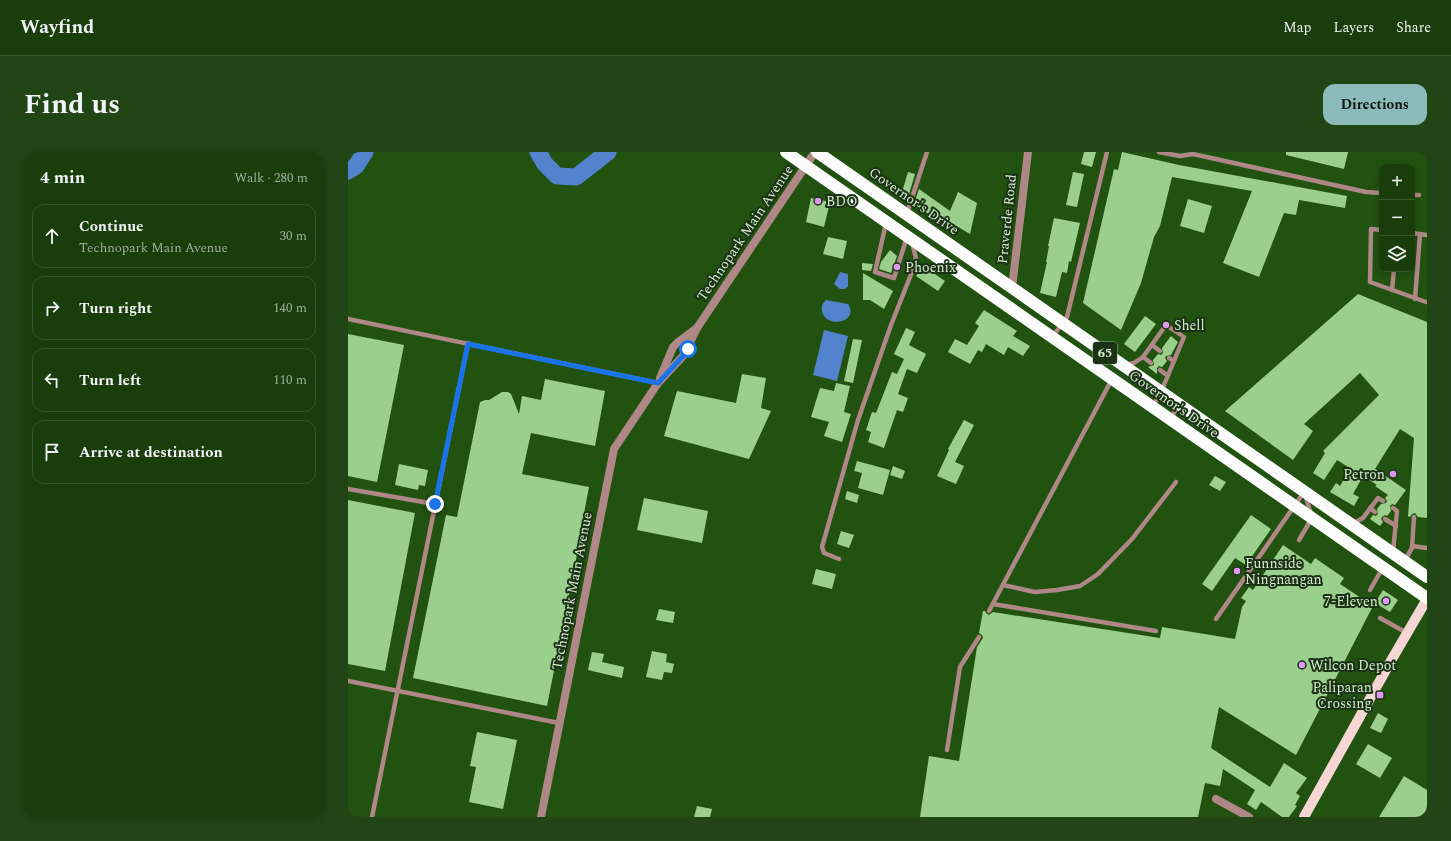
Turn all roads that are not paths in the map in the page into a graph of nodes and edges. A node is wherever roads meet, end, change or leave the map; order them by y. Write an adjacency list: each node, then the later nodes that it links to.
1 (786, 152): 8 (highway, Governor's Drive / 65)
2 (816, 152): 8 (street, Technopark Main Avenue); 12 (highway, Governor's Drive / 65)
3 (927, 152): 12 (lane)
4 (1028, 152): 20 (street, Praverde Road)
5 (1106, 152): 25 (lane)
6 (1159, 152): 7 (lane)
7 (1193, 153): 9 (lane)
8 (806, 166): 13 (highway, Governor's Drive / 65); 26 (street, Technopark Main Avenue)
9 (1379, 193)
10 (1415, 194): 11 (lane)
11 (1419, 195)
12 (907, 215): 20 (highway, Governor's Drive / 65)
13 (886, 223): 18 (highway, Governor's Drive / 65); 18 (lane)
14 (1379, 230): 21 (lane)
15 (1415, 233): 16 (lane)
16 (1420, 234): 17 (lane); 22 (lane)
17 (1427, 235)
18 (909, 238): 27 (highway, Governor's Drive / 65); 62 (lane)
19 (1394, 272): 21 (lane)
20 (1012, 288): 25 (highway, Governor's Drive / 65)
21 (1392, 290): 22 (lane)
22 (1415, 299): 23 (lane)
23 (1426, 302)
24 (348, 319): 28 (lane)
25 (1062, 323): 27 (lane); 35 (highway, Governor's Drive / 65)
26 (697, 328): 39 (street, Technopark Main Avenue); 39 (street, Technopark Main Avenue)
27 (1052, 338): 38 (highway, Governor's Drive / 65)
28 (468, 344): 39 (lane); 48 (lane)
29 (1152, 345): 30 (lane); 31 (lane); 33 (lane)
30 (1160, 351)
31 (1143, 357): 34 (lane); 35 (lane)
32 (1169, 358): 33 (lane)
33 (1174, 361): 37 (lane)
34 (1151, 363)
35 (1123, 366): 40 (highway, Governor's Drive / 65)
36 (1160, 370): 37 (lane)
37 (1168, 376): 40 (lane)
38 (1112, 379): 42 (highway, Governor's Drive / 65); 66 (lane)
39 (658, 383): 78 (street, Technopark Main Avenue)
40 (1161, 392): 41 (highway, Governor's Drive / 65); 42 (lane)
41 (1178, 404): 43 (lane); 46 (highway, Governor's Drive / 65)
42 (1152, 408): 43 (highway, Governor's Drive / 65)
43 (1171, 420): 49 (highway, Governor's Drive / 65)
44 (1176, 482): 66 (lane)
45 (348, 488): 48 (lane)
46 (1304, 492): 49 (lane); 54 (lane); 56 (highway, Governor's Drive / 65)
47 (1383, 501): 50 (lane)
48 (435, 504): 77 (lane)
49 (1294, 506): 54 (highway, Governor's Drive / 65); 72 (lane)
50 (1370, 508): 52 (lane); 56 (lane)
51 (1393, 508): 57 (lane)
52 (1375, 512)
53 (1414, 517): 59 (lane)
54 (1312, 518): 58 (lane); 64 (highway, Governor's Drive / 65)
55 (1385, 519): 57 (lane)
56 (1351, 524): 61 (highway, Governor's Drive / 65)
57 (1396, 526): 61 (lane)
58 (1299, 540)
59 (1412, 546): 60 (lane); 63 (lane)
60 (1427, 548)
61 (1393, 554): 63 (highway, Governor's Drive / 65)
62 (839, 560)
63 (1404, 562): 65 (highway, Governor's Drive / 65)
64 (1383, 568): 67 (lane); 68 (highway, Governor's Drive / 65)
65 (1427, 577)
66 (1003, 585): 69 (lane)
67 (1370, 590)
68 (1427, 599): 74 (main road)
69 (993, 604): 70 (lane); 73 (lane)
70 (989, 612)
71 (1380, 618): 74 (lane)
72 (1216, 620)
73 (1156, 631)
74 (1407, 633): 84 (main road)
75 (979, 637): 79 (lane)
76 (348, 681): 77 (lane)
77 (397, 691): 78 (lane); 81 (lane)
78 (559, 724): 82 (street, Technopark Main Avenue)
79 (947, 750)
80 (1216, 800): 83 (street)
81 (372, 817)
82 (541, 817)
83 (1249, 817)
84 (1304, 817)

